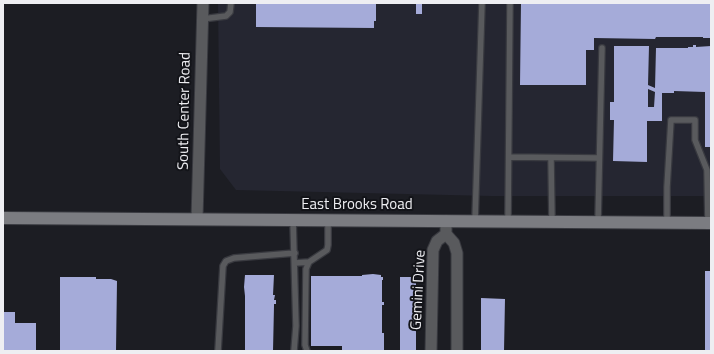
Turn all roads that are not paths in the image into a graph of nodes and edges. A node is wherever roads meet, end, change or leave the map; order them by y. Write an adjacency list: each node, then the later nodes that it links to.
1 (203, 3): 5 (street, South Center Road)
2 (231, 3): 5 (lane)
3 (482, 3): 15 (lane)
4 (510, 3): 7 (lane)
5 (202, 19): 11 (street, South Center Road)
6 (602, 48): 9 (lane)
7 (509, 157): 8 (lane); 16 (lane)
8 (550, 158): 9 (lane); 17 (lane)
9 (599, 158): 18 (lane)
10 (3, 218): 11 (main road, East Brooks Road)
11 (198, 219): 12 (main road, East Brooks Road)
12 (293, 220): 13 (main road, East Brooks Road); 22 (lane)
13 (328, 220): 14 (main road, East Brooks Road); 23 (lane)
14 (446, 221): 15 (main road, East Brooks Road); 21 (street)
15 (475, 221): 16 (main road, East Brooks Road)
16 (508, 221): 17 (main road, East Brooks Road)
17 (552, 222): 18 (main road, East Brooks Road)
18 (598, 222): 19 (main road, East Brooks Road)
19 (667, 222): 20 (main road, East Brooks Road); 20 (lane)
20 (709, 223)
21 (446, 234): 28 (street, Gemini Drive); 29 (street)
22 (294, 253): 24 (lane); 25 (lane)
23 (309, 262): 24 (lane); 27 (lane)
24 (295, 263): 26 (lane)
25 (218, 351)
26 (294, 351)
27 (307, 351)
28 (431, 351)
29 (457, 351)

